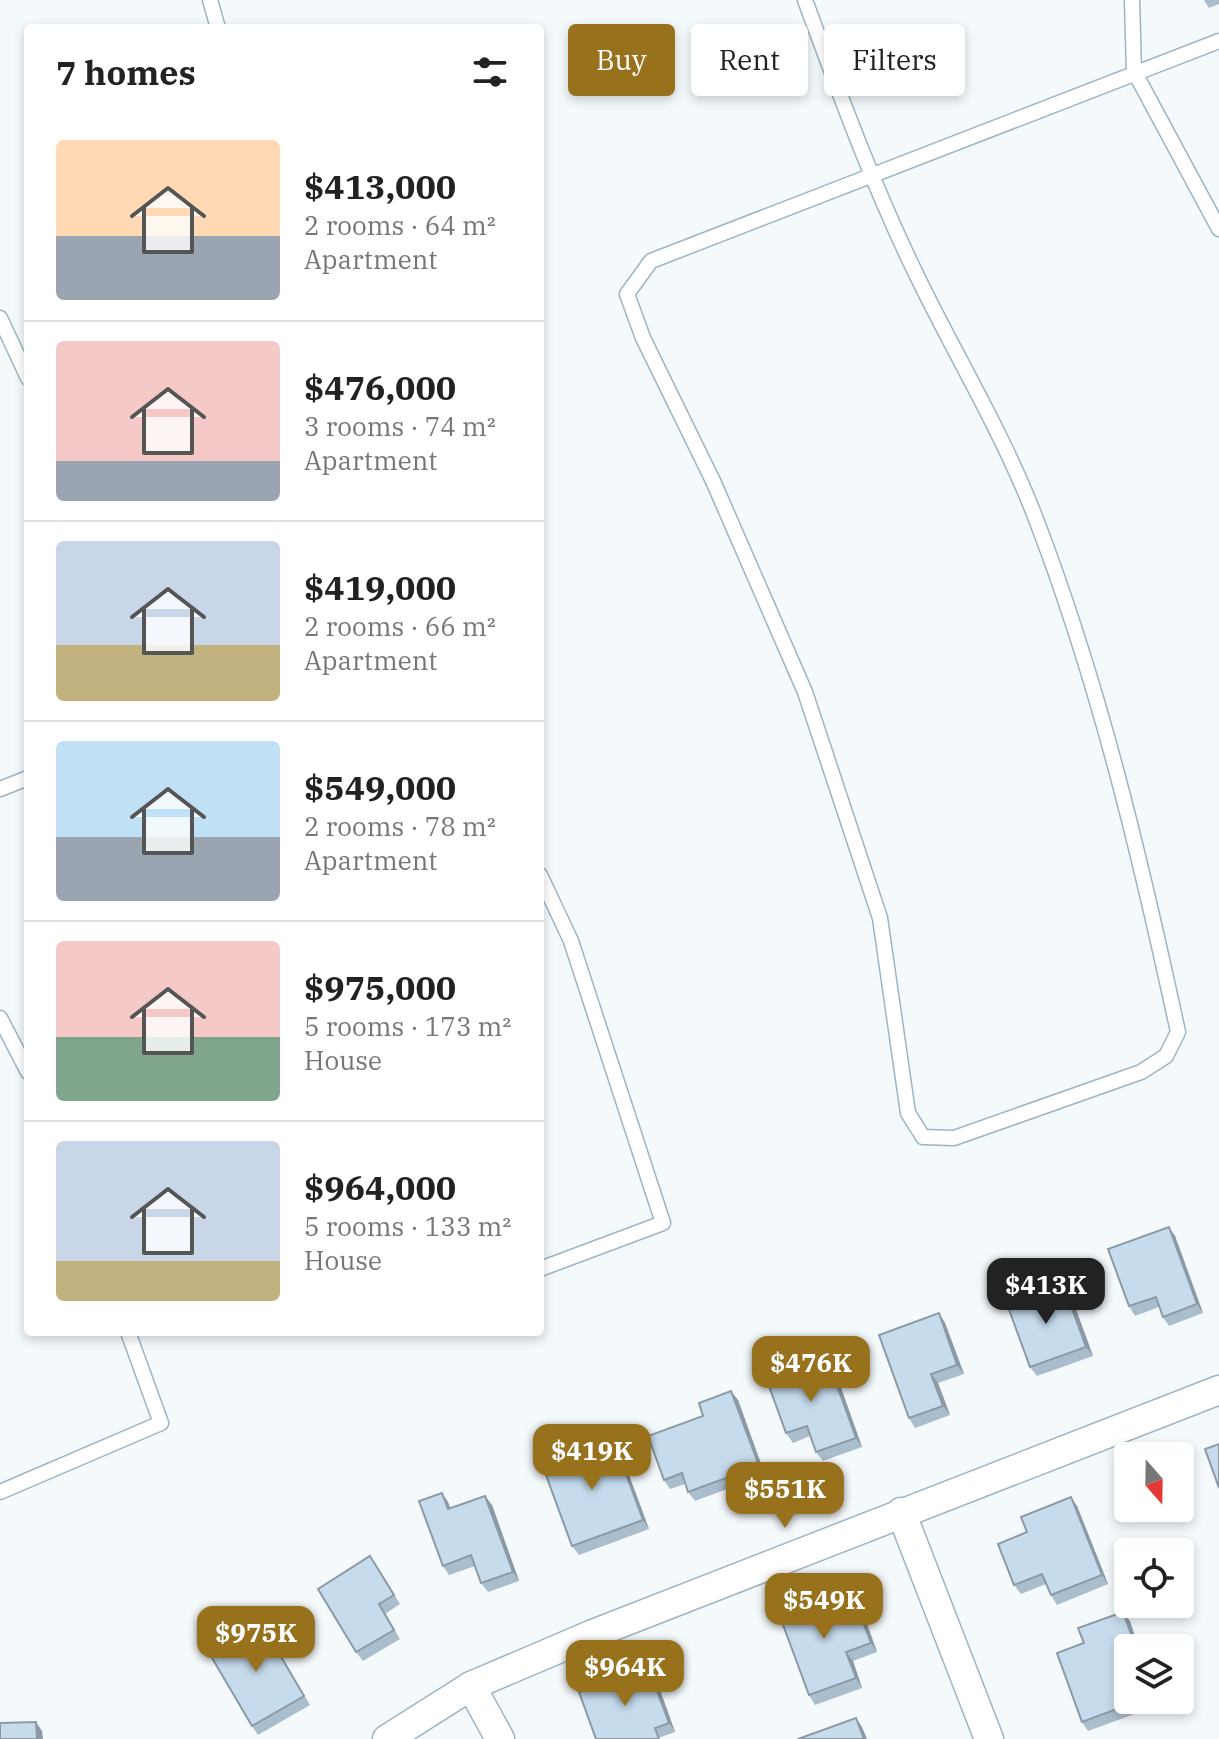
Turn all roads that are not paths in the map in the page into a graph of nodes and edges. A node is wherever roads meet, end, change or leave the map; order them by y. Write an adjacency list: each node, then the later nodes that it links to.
1 (210, 0): 4 (lane)
2 (805, 0): 7 (lane)
3 (1132, 0): 6 (lane)
4 (217, 24)
5 (1219, 41): 6 (lane)
6 (1134, 71): 7 (lane); 8 (lane)
7 (870, 175): 7 (lane)
8 (1219, 229)
9 (0, 318): 10 (lane)
10 (24, 369)
11 (24, 780): 12 (lane)
12 (0, 789)
13 (544, 884): 16 (lane)
14 (0, 1018): 15 (lane)
15 (24, 1064)
16 (544, 1268)
17 (129, 1336): 19 (lane)
18 (1219, 1390): 20 (street)
19 (0, 1492)
20 (901, 1512): 21 (street); 24 (street)
21 (471, 1686): 22 (street); 23 (street)
22 (387, 1739)
23 (500, 1739)
24 (989, 1739)

